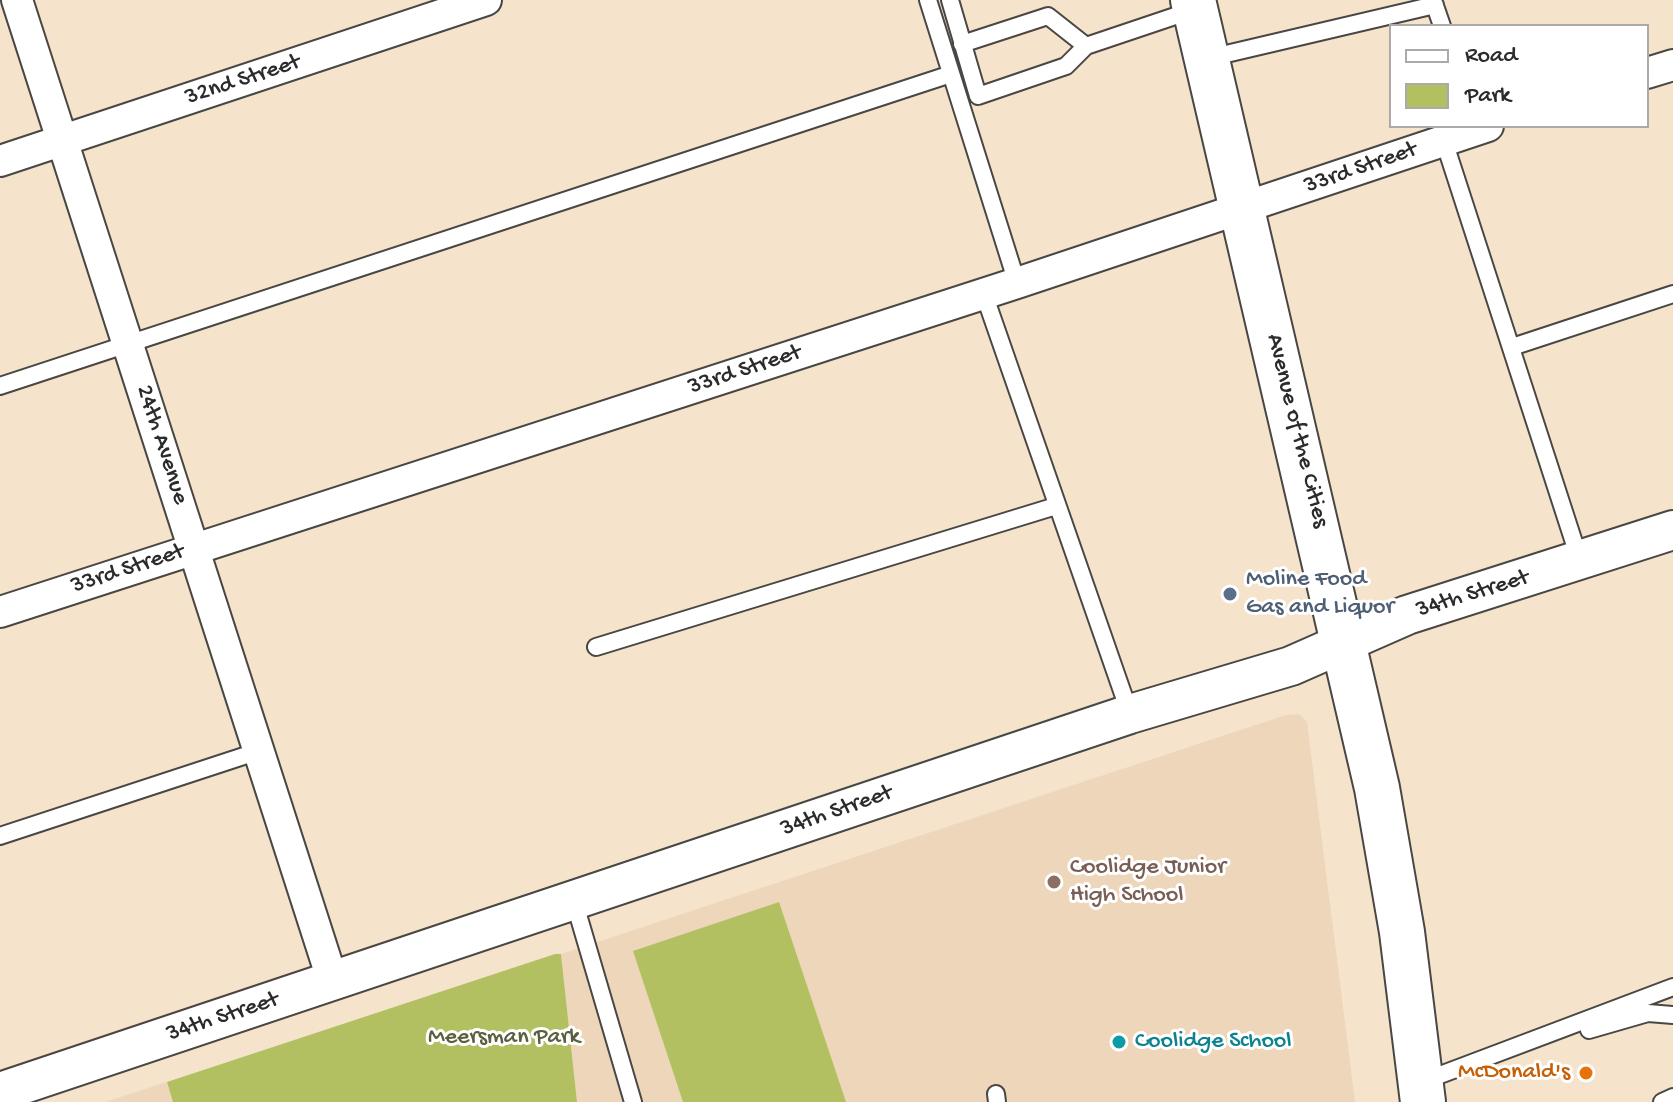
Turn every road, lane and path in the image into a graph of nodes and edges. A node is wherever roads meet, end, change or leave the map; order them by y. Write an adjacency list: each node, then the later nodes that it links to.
1 (17, 0): 15 (street, 24th Avenue)
2 (486, 0): 15 (street, 32nd Street)
3 (928, 0): 13 (lane)
4 (950, 0): 8 (lane)
5 (1434, 2): 7 (lane); 10 (lane)
6 (1194, 5): 9 (lane); 10 (main road, Avenue of the Cities)
7 (1441, 24)
8 (962, 44): 9 (lane); 9 (lane)
9 (1086, 46)
10 (1207, 59): 18 (main road, Avenue of the Cities)
11 (1673, 65): 12 (street)
12 (1649, 72)
13 (951, 74): 19 (lane); 22 (lane)
14 (1478, 128): 16 (street, 33rd Street)
15 (64, 140): 17 (street, 32nd Street); 22 (street, 24th Avenue)
16 (1444, 141): 18 (street, 33rd Street); 23 (lane)
17 (0, 161)
18 (1245, 208): 19 (street, 33rd Street); 30 (main road, Avenue of the Cities)
19 (1017, 283): 20 (street, 33rd Street)
20 (984, 294): 25 (lane); 27 (street, 33rd Street)
21 (1673, 294): 23 (lane)
22 (129, 344): 24 (lane); 27 (street, 24th Avenue)
23 (1512, 347): 28 (lane)
24 (0, 386)
25 (1056, 506): 31 (lane); 32 (lane)
26 (1673, 530): 28 (street, 34th Street)
27 (194, 549): 29 (street, 33rd Street); 33 (street, 24th Avenue)
28 (1580, 561): 30 (street, 34th Street)
29 (0, 612)
30 (1345, 643): 32 (street, 34th Street); 43 (main road, Avenue of the Cities)
31 (596, 647)
32 (1130, 714): 35 (street, 34th Street)
33 (256, 752): 34 (lane); 36 (street, 24th Avenue)
34 (0, 836)
35 (574, 901): 36 (street, 34th Street); 45 (lane)
36 (333, 982): 42 (street, 34th Street)
37 (1673, 987): 41 (lane)
38 (1673, 1007): 39 (lane)
39 (1648, 1013): 40 (lane); 41 (lane)
40 (1673, 1015)
41 (1477, 1063): 43 (lane)
42 (0, 1092)
43 (1422, 1092)
44 (1673, 1097): 46 (lane)
45 (633, 1102)
46 (1662, 1102)

